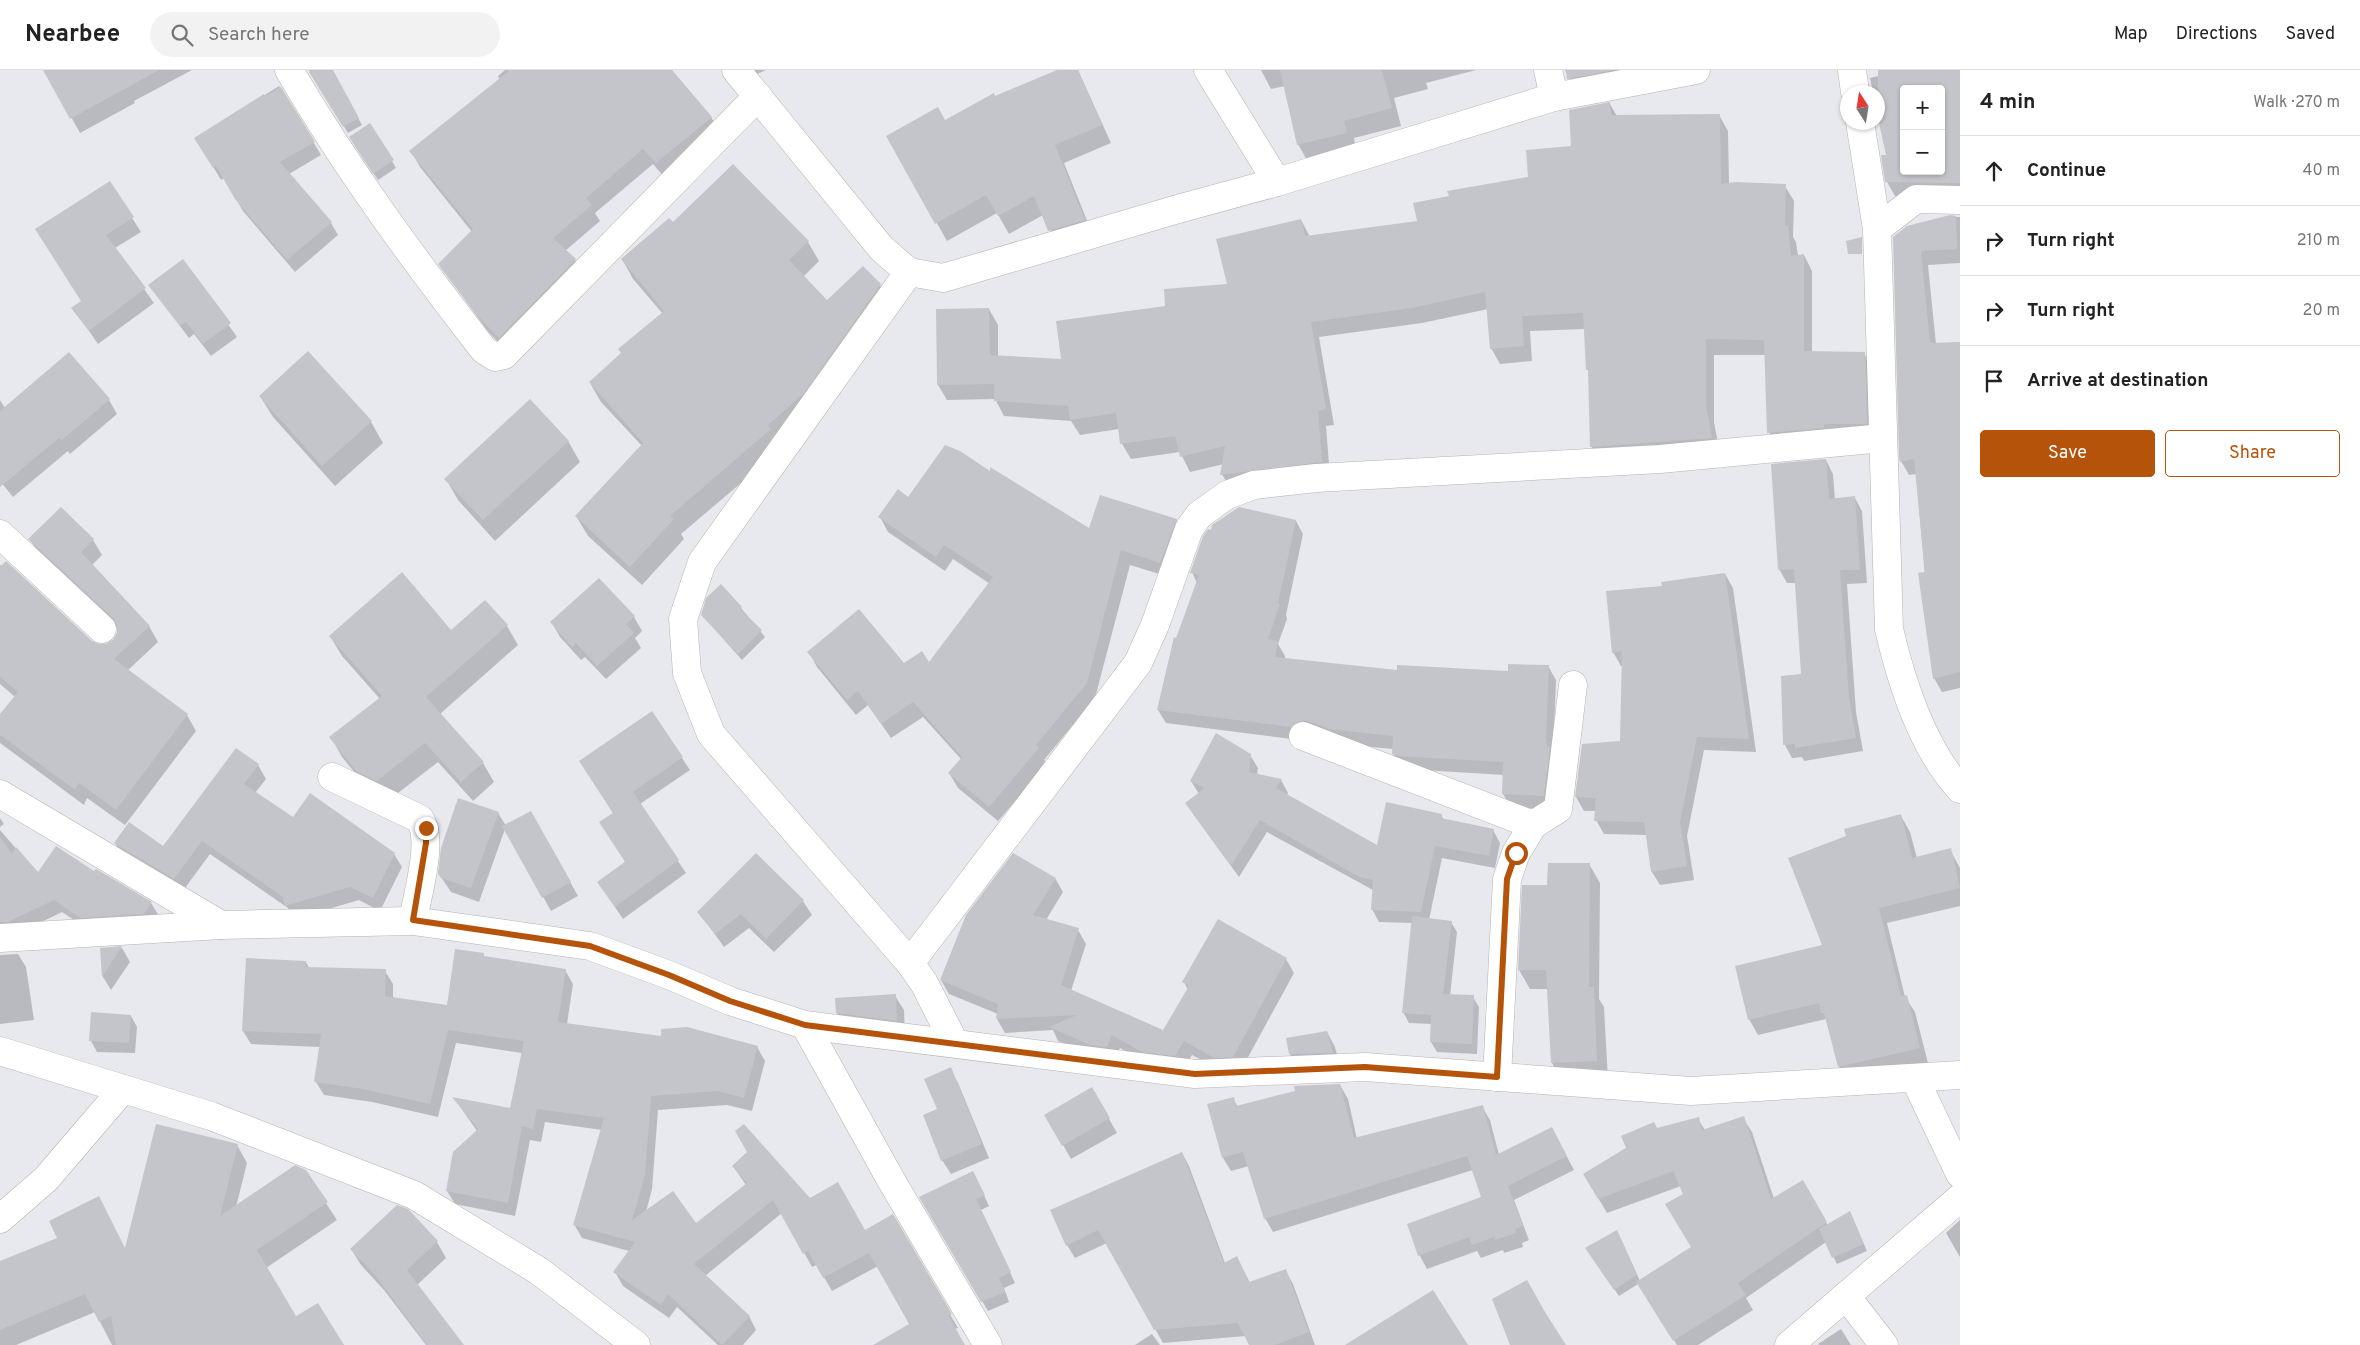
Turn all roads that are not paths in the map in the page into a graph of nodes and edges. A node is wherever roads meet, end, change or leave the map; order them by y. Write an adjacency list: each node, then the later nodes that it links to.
1 (289, 70): 8 (street)
2 (736, 70): 8 (street)
3 (1208, 70): 11 (street)
4 (1548, 70): 9 (street)
5 (1696, 70): 9 (street)
6 (1852, 70): 7 (street)
7 (1854, 85)
8 (758, 96): 14 (street)
9 (1554, 98): 11 (street)
10 (1861, 130): 13 (street)
11 (1278, 182): 14 (street)
12 (1960, 200): 13 (street)
13 (1877, 229): 15 (street)
14 (909, 272): 27 (street)
15 (1883, 438): 21 (street); 27 (street)
16 (0, 534): 17 (street)
17 (102, 629)
18 (1573, 685): 23 (street)
19 (1303, 736): 23 (street)
20 (332, 777): 24 (street)
21 (1960, 789)
22 (0, 794): 25 (street)
23 (1533, 825): 32 (street)
24 (413, 920): 25 (street); 28 (street)
25 (222, 925): 26 (street)
26 (0, 938)
27 (910, 963): 29 (street)
28 (805, 1025): 29 (street); 40 (street)
29 (954, 1042): 32 (street)
30 (0, 1050): 34 (street)
31 (1960, 1075): 33 (street)
32 (1497, 1077): 33 (street)
33 (1915, 1079): 35 (street)
34 (123, 1088): 37 (street); 39 (street)
35 (1960, 1174)
36 (1960, 1198): 38 (street)
37 (0, 1219)
38 (1846, 1296): 41 (street); 42 (street)
39 (636, 1345)
40 (988, 1345)
41 (1789, 1345)
42 (1884, 1345)

